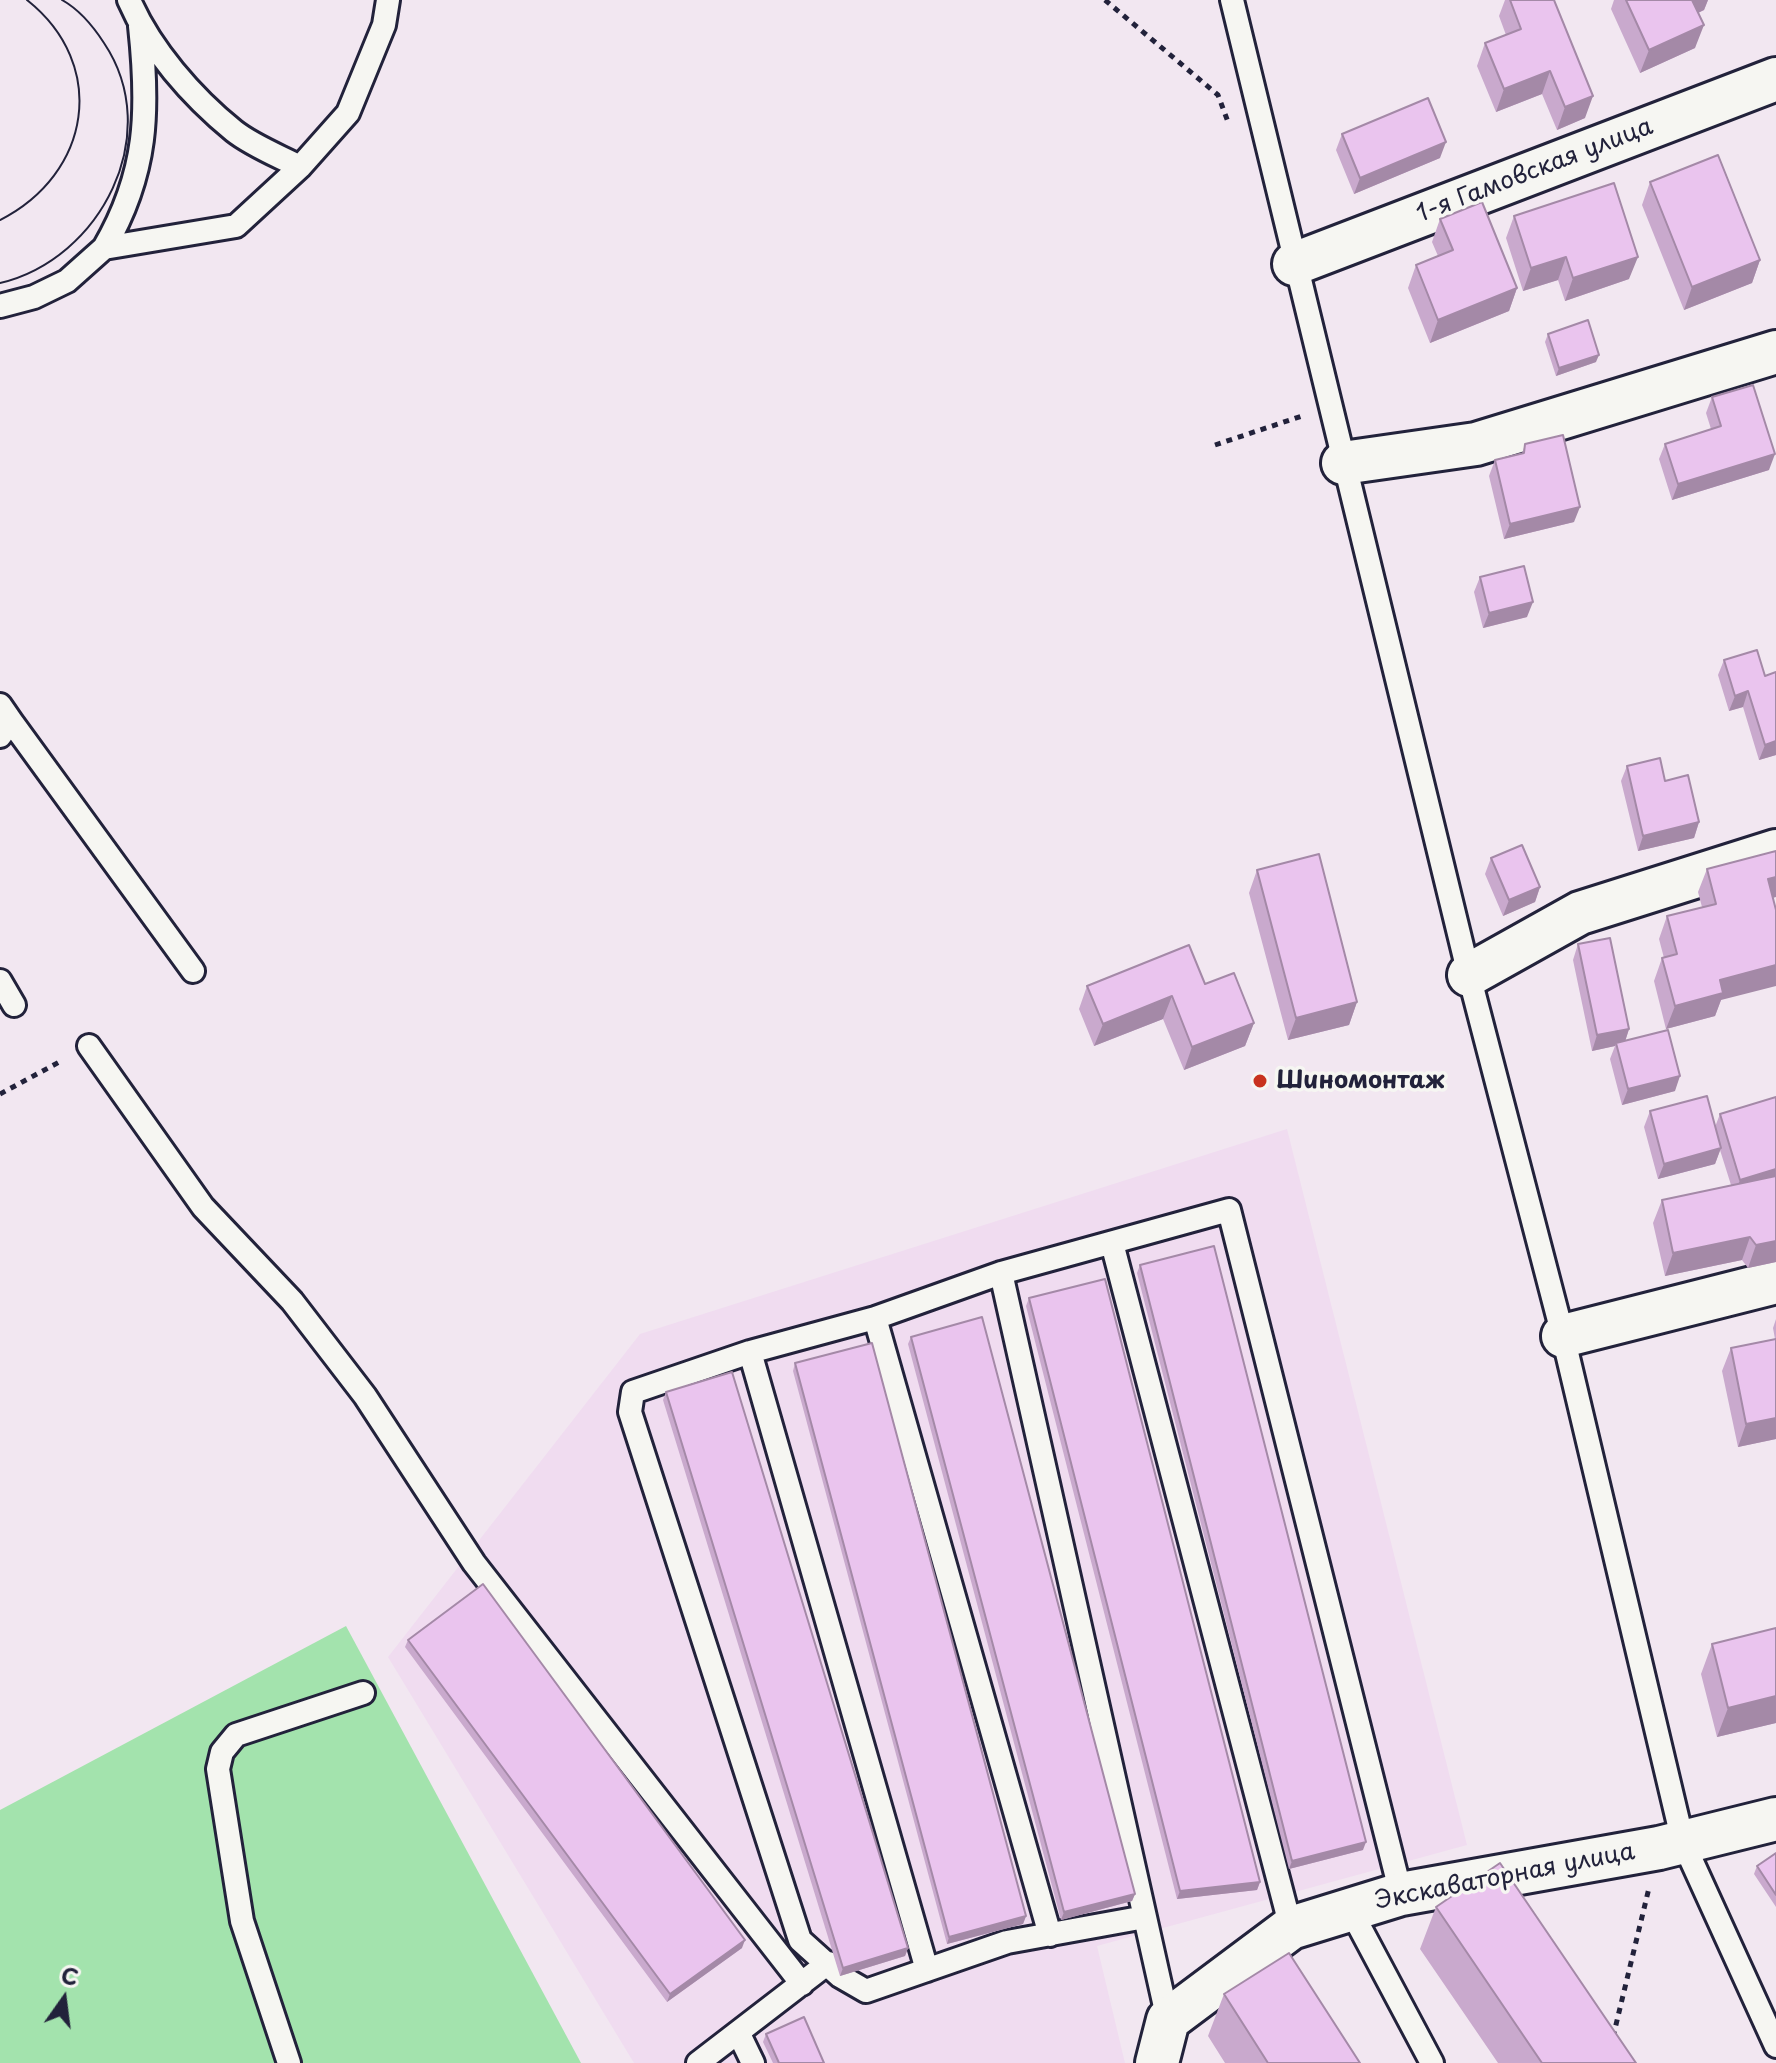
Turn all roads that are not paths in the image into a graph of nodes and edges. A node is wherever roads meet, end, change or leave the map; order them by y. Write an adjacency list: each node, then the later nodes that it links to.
1 (129, 0): 4 (lane)
2 (388, 0): 6 (lane)
3 (1232, 0): 8 (lane)
4 (140, 26): 6 (lane); 7 (lane)
5 (1776, 79): 8 (street, 1-я Гамовская улица)
6 (300, 167): 7 (lane)
7 (104, 248): 9 (lane)
8 (1294, 264): 11 (lane)
9 (0, 306)
10 (1776, 352): 11 (street)
11 (1343, 463): 15 (lane)
12 (4, 721): 14 (lane)
13 (1776, 851): 15 (street)
14 (193, 971)
15 (1469, 975): 23 (lane)
16 (0, 981): 17 (lane)
17 (14, 1005)
18 (89, 1046): 35 (lane)
19 (1112, 1243): 20 (lane); 28 (lane); 31 (lane)
20 (1001, 1273): 22 (lane); 30 (lane)
21 (1776, 1282): 23 (street)
22 (875, 1318): 24 (lane); 32 (lane)
23 (1563, 1336): 27 (lane)
24 (750, 1352): 33 (lane); 34 (lane)
25 (363, 1693): 39 (lane)
26 (1776, 1819): 27 (street, Экскаваторная улица)
27 (1671, 1845): 28 (street, Экскаваторная улица); 38 (lane)
28 (1401, 1894): 29 (street, Экскаваторная улица)
29 (1350, 1909): 31 (street, Экскаваторная улица); 43 (lane)
30 (1145, 1917): 32 (lane); 36 (lane)
31 (1291, 1928): 36 (street, Экскаваторная улица)
32 (1050, 1935): 34 (lane)
33 (828, 1963): 34 (lane); 35 (lane)
34 (927, 1970)
35 (802, 1984): 37 (lane)
36 (1168, 2020): 42 (street)
37 (739, 2034): 40 (lane); 41 (lane)
38 (1776, 2046)
39 (289, 2063)
40 (698, 2063)
41 (753, 2063)
42 (1157, 2063)
43 (1432, 2063)

